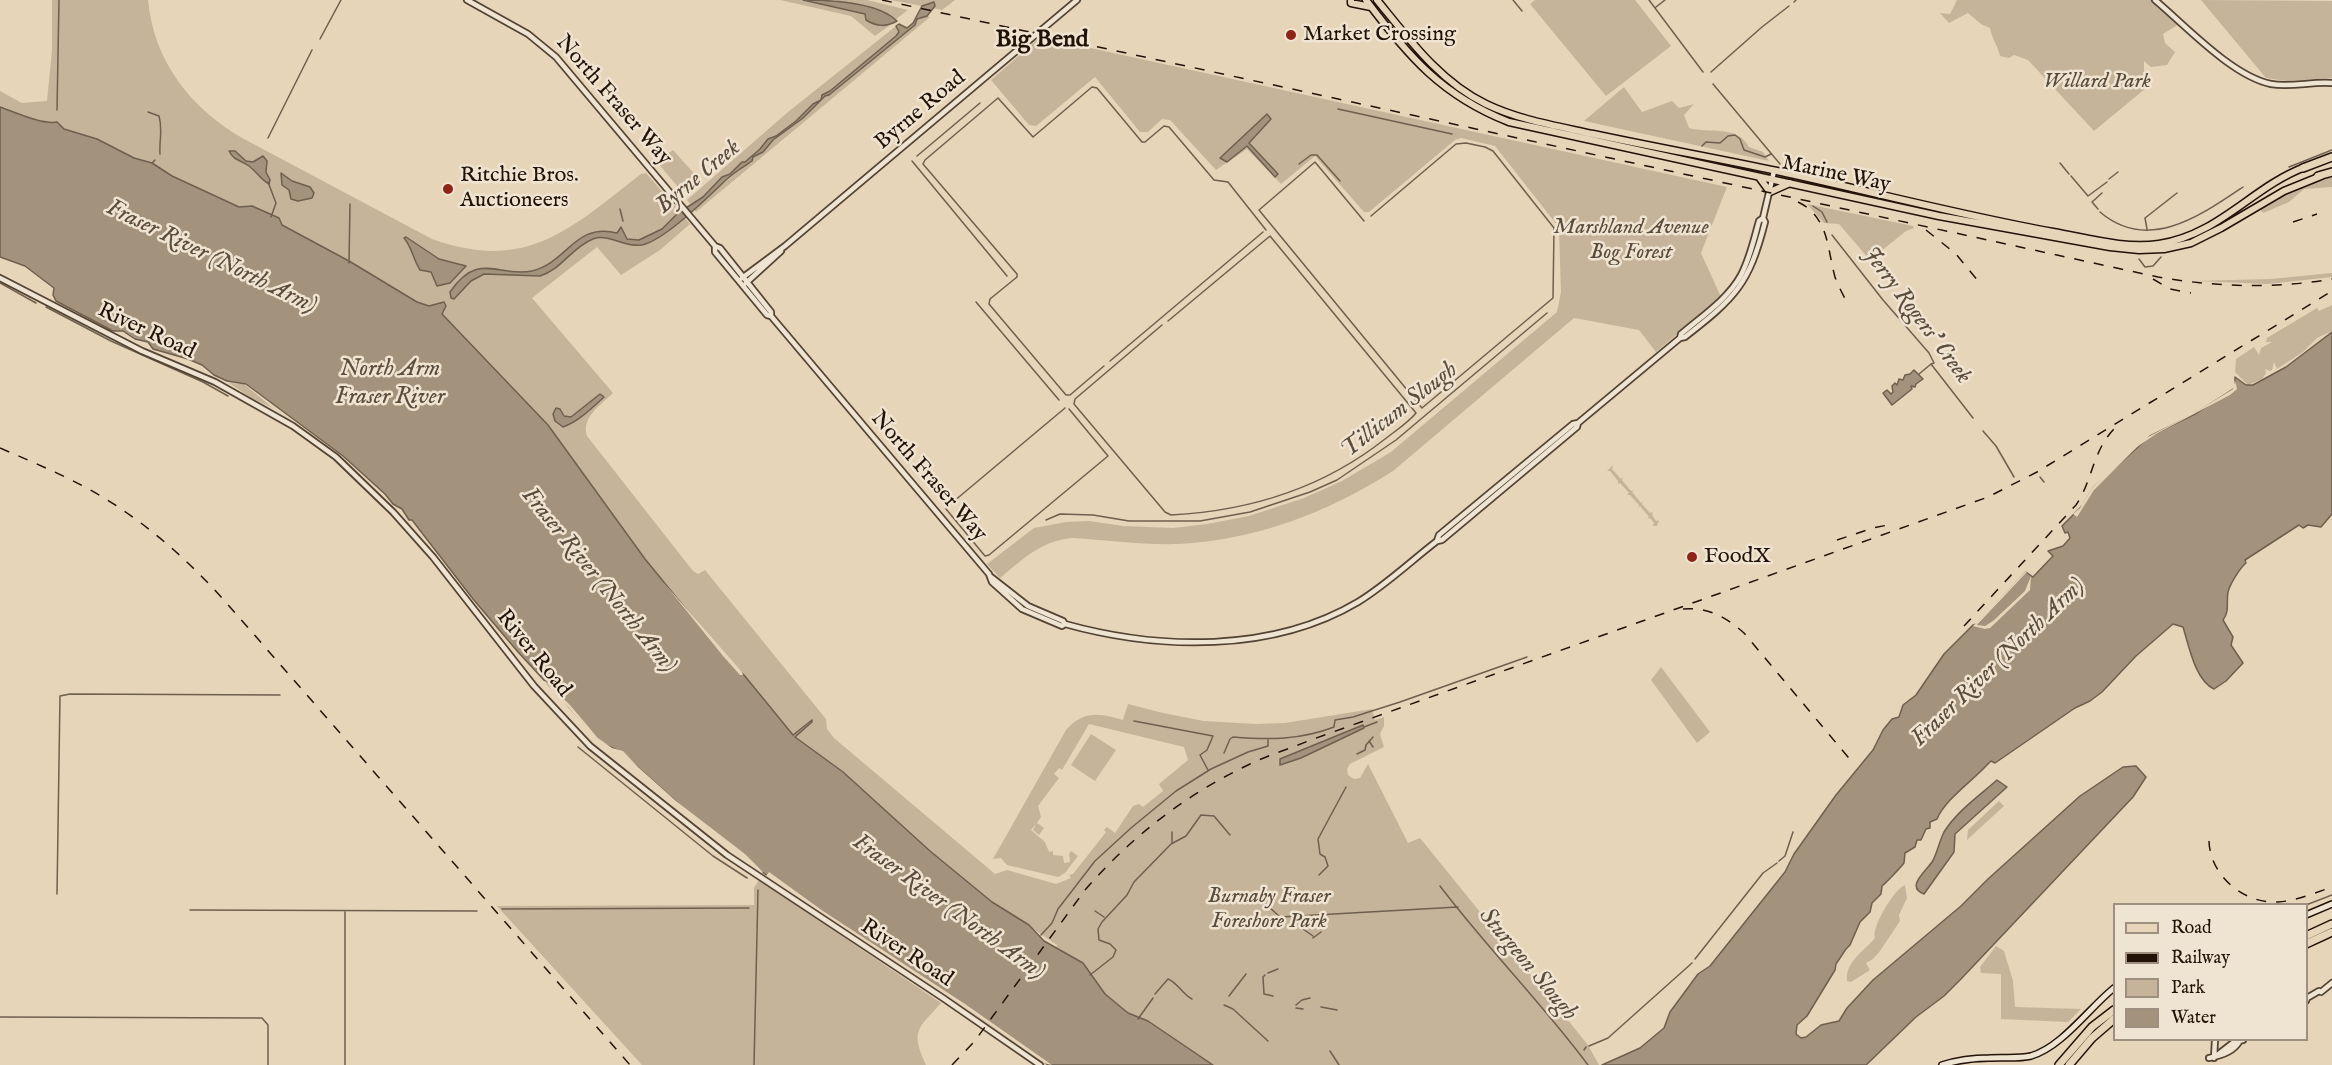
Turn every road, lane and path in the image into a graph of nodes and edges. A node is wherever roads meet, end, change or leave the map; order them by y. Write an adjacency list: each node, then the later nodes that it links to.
1 (467, 0): 19 (street, North Fraser Way)
2 (1077, 0): 19 (street, Byrne Road)
3 (1351, 0): 7 (main road)
4 (1366, 0): 7 (main road, Marine Way)
5 (2155, 0): 8 (street)
6 (1378, 1): 11 (main road, Marine Way)
7 (1372, 8): 13 (main road, Marine Way)
8 (2332, 83)
9 (2332, 159): 10 (highway)
10 (2303, 168): 11 (main road, Marine Way)
11 (1774, 171): 15 (street, North Fraser Way)
12 (2332, 173): 14 (highway)
13 (1759, 176): 15 (main road, Marine Way); 17 (main road)
14 (2318, 176): 16 (main road, Marine Way)
15 (1772, 179): 16 (main road, Marine Way); 17 (street, North Fraser Way)
16 (1790, 183): 17 (main road)
17 (1770, 192): 19 (street, North Fraser Way)
18 (0, 278): 35 (street, River Road)
19 (744, 281)
20 (2332, 904): 21 (main road)
21 (2308, 915)
22 (2332, 924): 24 (highway)
23 (2332, 932): 25 (highway)
24 (2308, 936)
25 (2308, 944)
26 (2332, 983): 28 (street)
27 (2113, 990): 36 (main road)
28 (2308, 998)
29 (2113, 1011): 37 (highway)
30 (2113, 1021): 38 (highway)
31 (2215, 1041): 33 (street); 34 (street)
32 (2241, 1041): 33 (street); 34 (street)
33 (2223, 1050): 34 (street)
34 (2212, 1058)
35 (1040, 1065)
36 (1942, 1065)
37 (2059, 1065)
38 (2070, 1065)

